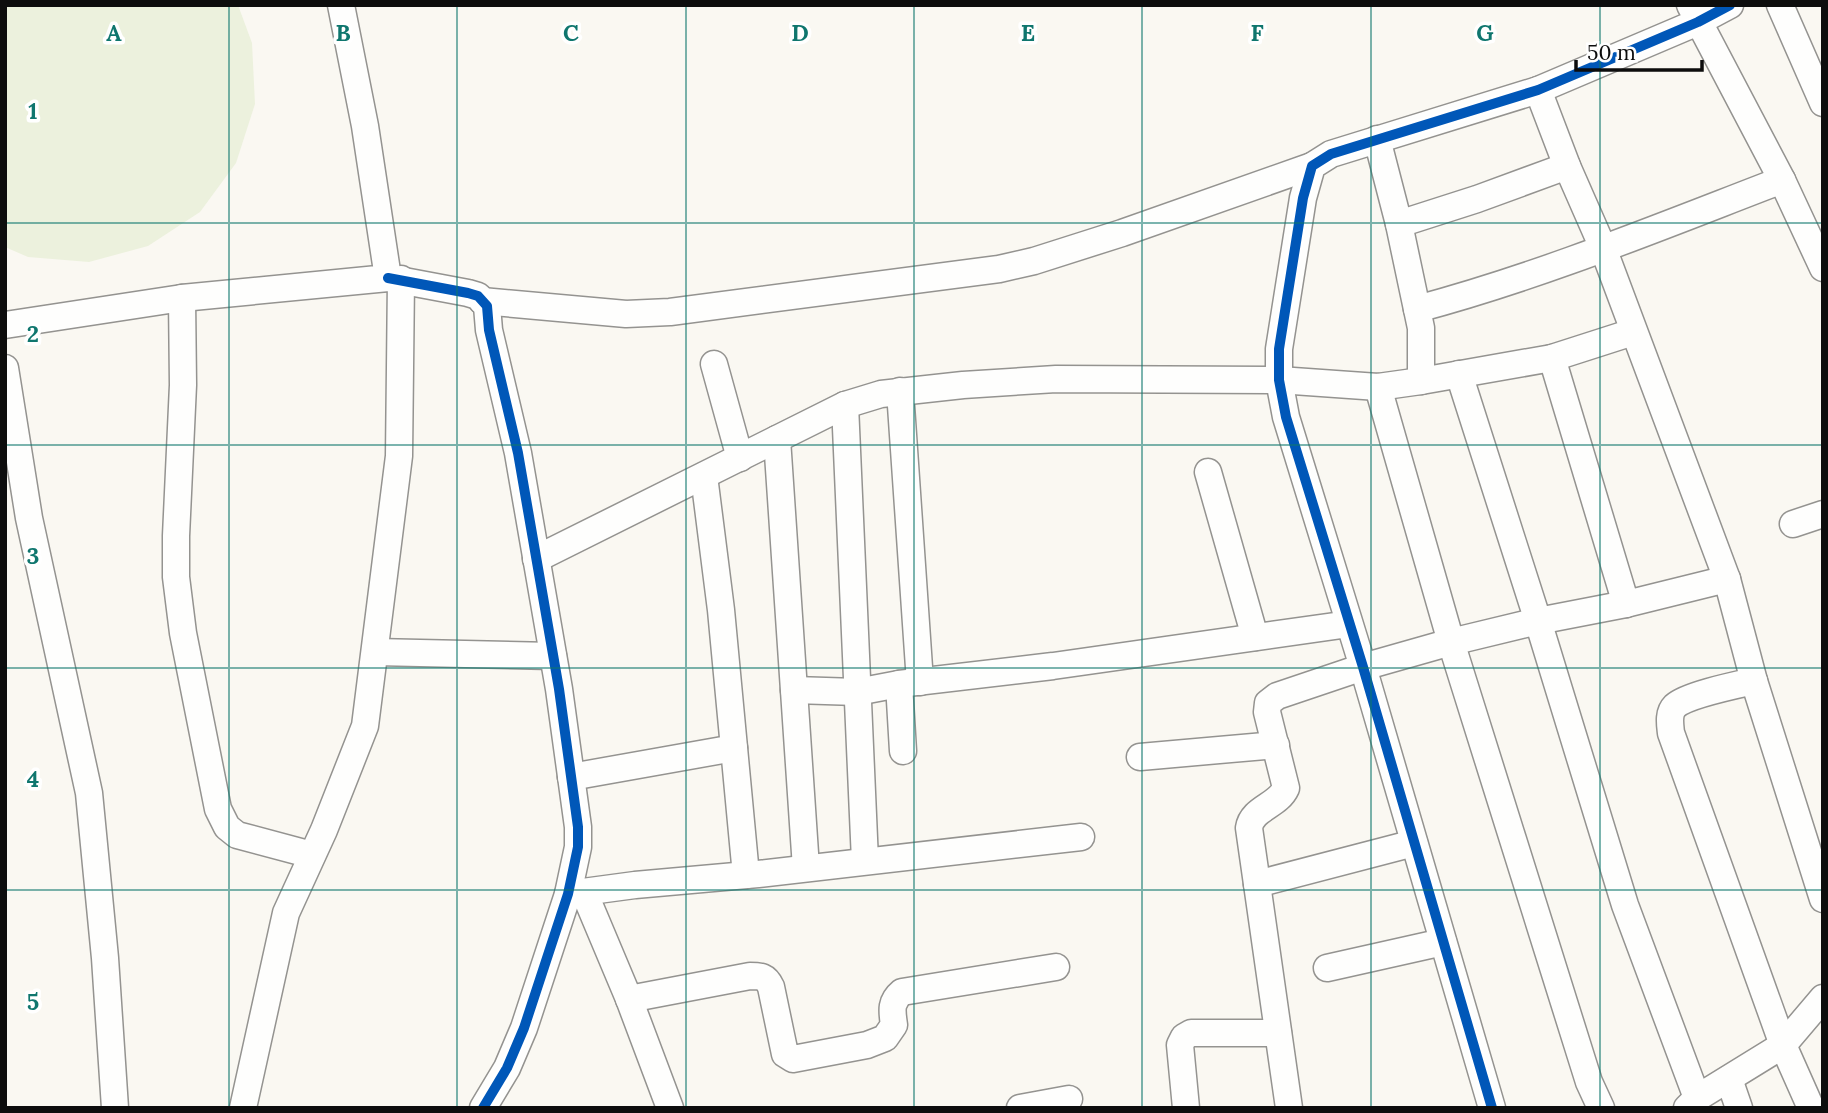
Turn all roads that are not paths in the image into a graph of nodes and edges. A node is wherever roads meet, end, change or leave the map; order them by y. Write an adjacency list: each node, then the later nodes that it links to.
1 (341, 5): 14 (street)
2 (1730, 5): 4 (street)
3 (1780, 5): 6 (street)
4 (1694, 13): 5 (street); 10 (street)
5 (1538, 90): 7 (street); 9 (street)
6 (1823, 103)
7 (1377, 139): 8 (street); 11 (street)
8 (1312, 166): 16 (street); 24 (street)
9 (1567, 166): 11 (street); 12 (street)
10 (1782, 180): 12 (street); 13 (street)
11 (1399, 224): 17 (street)
12 (1603, 248): 17 (street); 19 (street)
13 (1823, 268)
14 (394, 279): 15 (street); 16 (street); 42 (street)
15 (183, 298): 18 (street); 56 (street)
16 (482, 301): 35 (street)
17 (1417, 309): 25 (street)
18 (5, 325)
19 (1633, 332): 20 (street); 36 (street)
20 (1552, 358): 23 (street); 37 (street)
21 (714, 364): 30 (street)
22 (5, 369): 73 (street)
23 (1459, 374): 25 (street); 38 (street)
24 (1279, 380): 26 (street); 27 (street); 39 (street)
25 (1421, 381): 26 (street)
26 (1378, 387): 41 (street)
27 (900, 391): 28 (street); 46 (street)
28 (845, 405): 29 (street); 48 (street)
29 (777, 439): 30 (street); 47 (street)
30 (740, 458): 32 (street)
31 (1208, 471): 40 (street)
32 (704, 476): 35 (street); 50 (street)
33 (1823, 514): 34 (street)
34 (1793, 524)
35 (536, 559): 43 (street)
36 (1727, 579): 37 (street); 45 (street)
37 (1626, 604): 38 (street)
38 (1538, 621): 41 (street); 72 (street)
39 (1349, 624): 40 (street); 44 (street)
40 (1255, 637): 46 (street)
41 (1451, 642): 44 (street); 81 (street)
42 (375, 652): 43 (street); 56 (street)
43 (553, 656): 53 (street)
44 (1363, 667): 49 (street); 55 (street)
45 (1754, 681): 62 (street); 69 (street)
46 (910, 683): 48 (street); 51 (street)
47 (794, 690): 48 (street); 58 (street)
48 (858, 692): 57 (street)
49 (1276, 745): 52 (street); 60 (street)
50 (734, 748): 53 (street); 59 (street)
51 (903, 751)
52 (1140, 757)
53 (571, 777): 61 (street)
54 (1081, 837): 57 (street)
55 (1414, 843): 60 (street); 63 (street)
56 (312, 855): 74 (street)
57 (865, 861): 58 (street)
58 (806, 868): 59 (street)
59 (746, 875): 61 (street)
60 (1257, 884): 68 (street)
61 (576, 893): 67 (street); 75 (street)
62 (1823, 898)
63 (1443, 942): 65 (street); 80 (street)
64 (1056, 967): 67 (street)
65 (1327, 968)
66 (1823, 998): 69 (street)
67 (629, 999): 76 (street)
68 (1278, 1032): 78 (street); 79 (street)
69 (1783, 1045): 70 (street); 83 (street)
70 (1729, 1079): 72 (street); 82 (street)
71 (1069, 1099): 77 (street)
72 (1692, 1103)
73 (115, 1108)
74 (243, 1108)
75 (483, 1108)
76 (670, 1108)
77 (1020, 1108)
78 (1186, 1108)
79 (1289, 1108)
80 (1492, 1108)
81 (1601, 1108)
82 (1739, 1108)
83 (1811, 1108)

